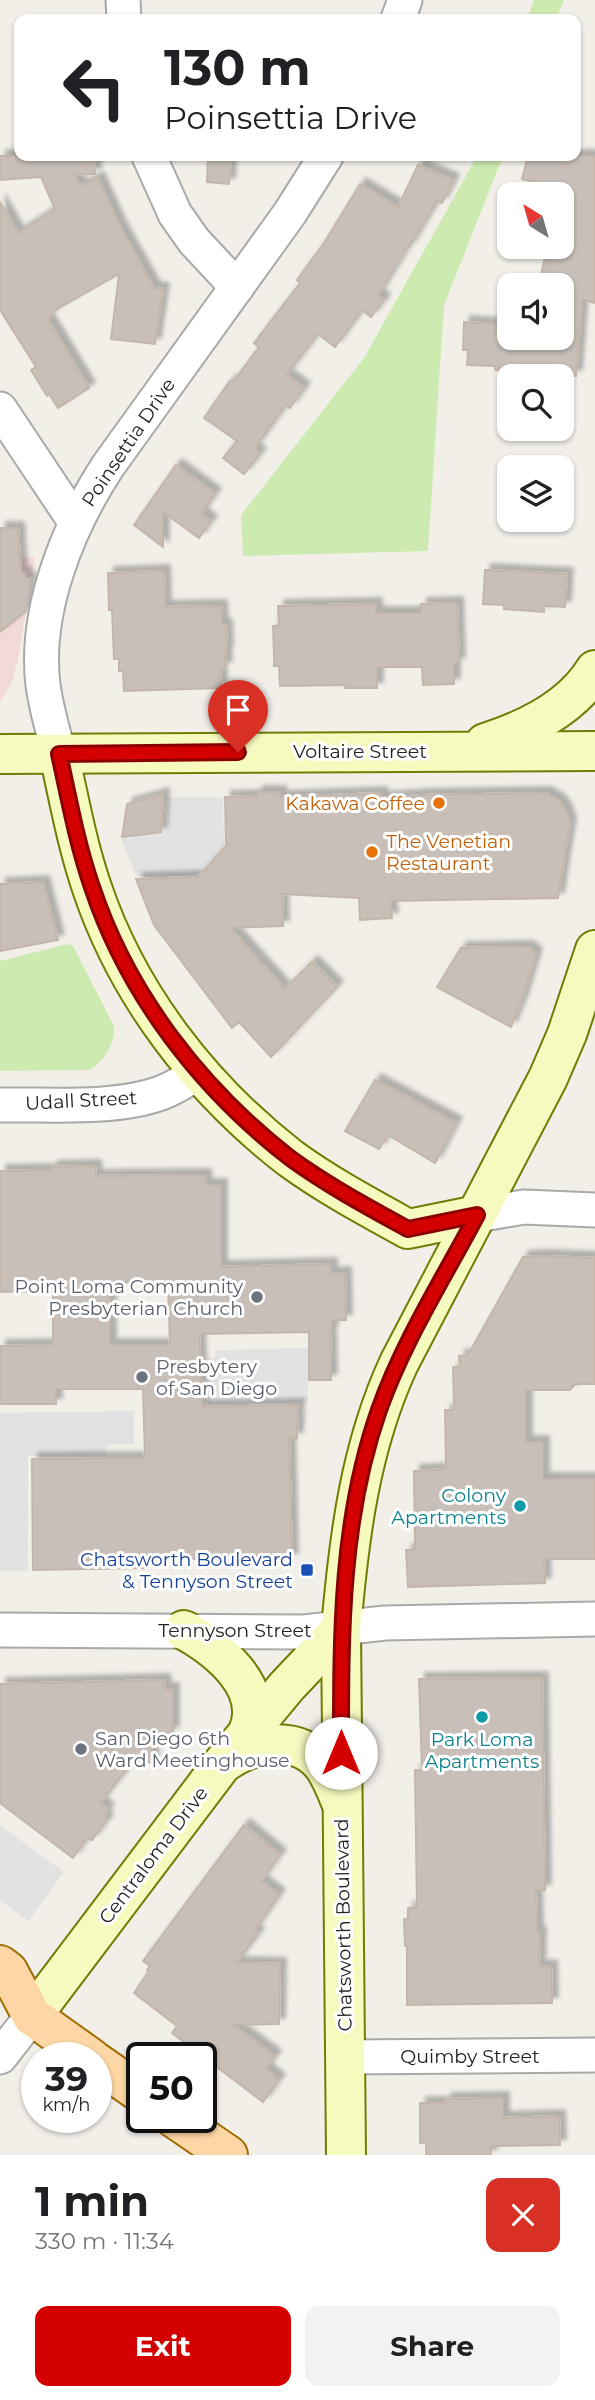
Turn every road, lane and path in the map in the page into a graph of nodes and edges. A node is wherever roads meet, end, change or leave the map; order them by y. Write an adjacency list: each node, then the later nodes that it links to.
1 (151, 161): 3 (street)
2 (324, 161): 3 (street, Poinsettia Drive)
3 (237, 287): 5 (street, Poinsettia Drive)
4 (0, 409): 5 (street)
5 (75, 523): 10 (street, Poinsettia Drive)
6 (595, 670): 7 (main road)
7 (457, 751): 8 (main road, Voltaire Street); 10 (main road, Voltaire Street)
8 (595, 751)
9 (0, 754): 10 (main road, Voltaire Street)
10 (59, 754): 12 (main road, Poinsettia Drive)
11 (595, 950): 15 (main road, Chatsworth Boulevard)
12 (199, 1072): 13 (street, Udall Street); 15 (main road, Poinsettia Drive)
13 (0, 1105)
14 (595, 1210): 15 (street)
15 (477, 1215): 17 (main road, Chatsworth Boulevard)
16 (595, 1619): 17 (street, Tennyson Street)
17 (341, 1629): 19 (street, Tennyson Street); 20 (main road, Centraloma Drive); 22 (main road, Chatsworth Boulevard)
18 (0, 1630): 19 (street, Tennyson Street)
19 (184, 1630): 20 (main road)
20 (248, 1732): 21 (main road, Centraloma Drive)
21 (223, 1763): 22 (main road); 24 (main road, Centraloma Drive)
22 (341, 1802): 28 (main road, Chatsworth Boulevard)
23 (0, 1965): 24 (main road)
24 (16, 2014): 25 (main road); 27 (street, Centraloma Drive)
25 (64, 2042)
26 (595, 2055): 28 (street, Quimby Street)
27 (0, 2057)
28 (345, 2057): 31 (main road, Chatsworth Boulevard)
29 (196, 2133): 30 (main road)
30 (228, 2155)
31 (346, 2155)

